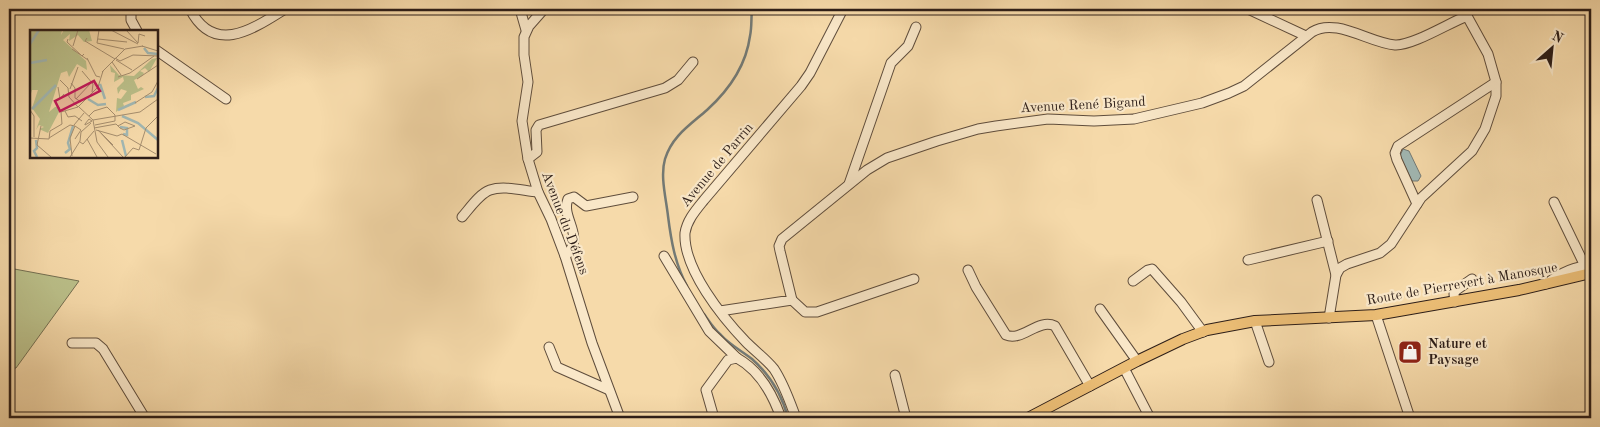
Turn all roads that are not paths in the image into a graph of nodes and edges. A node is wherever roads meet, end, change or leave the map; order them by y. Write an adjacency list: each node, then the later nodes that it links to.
1 (131, 9): 11 (street)
2 (190, 9): 3 (street)
3 (285, 9)
4 (520, 9): 12 (street)
5 (544, 9): 12 (street)
6 (844, 9): 39 (street, Avenue de Parrin)
7 (1248, 9): 13 (street)
8 (1456, 9): 9 (street)
9 (1465, 14): 13 (street, Avenue René Bigand); 16 (street)
10 (916, 27): 19 (street)
11 (136, 30)
12 (526, 30): 18 (street, Avenue du Défens)
13 (1306, 36): 19 (street, Avenue René Bigand)
14 (158, 51): 17 (street)
15 (693, 62): 18 (street)
16 (1496, 82): 24 (street); 24 (street)
17 (226, 99)
18 (528, 160): 20 (street, Avenue du Défens)
19 (848, 184): 36 (street, Avenue René Bigand)
20 (538, 192): 25 (street); 27 (street, Avenue du Défens)
21 (633, 197): 27 (street)
22 (1317, 200): 26 (street)
23 (1554, 202): 30 (street)
24 (1417, 204): 32 (street)
25 (462, 217)
26 (1328, 242): 29 (street); 32 (street)
27 (565, 256): 52 (street, Avenue du Défens)
28 (664, 256): 46 (street)
29 (1248, 260)
30 (1589, 268): 37 (main road, Route de Pierrevert à Manosque)
31 (968, 270): 51 (street)
32 (1336, 276): 41 (street)
33 (914, 279): 36 (street)
34 (1472, 279): 37 (street)
35 (1133, 280): 43 (street)
36 (792, 300): 39 (street)
37 (1455, 302): 40 (main road, Route de Pierrevert à Manosque)
38 (1100, 309): 47 (street)
39 (720, 311): 57 (street, Avenue de Parrin)
40 (1376, 315): 41 (main road, Route de Pierrevert à Manosque); 61 (street)
41 (1329, 318): 42 (main road, Route de Pierrevert à Manosque)
42 (1255, 321): 43 (main road, Route de Pierrevert à Manosque); 48 (street)
43 (1203, 332): 47 (main road, Route de Pierrevert à Manosque)
44 (72, 343): 53 (street)
45 (548, 346): 52 (street)
46 (737, 358): 55 (street); 56 (street)
47 (1137, 361): 49 (main road, Route de Pierrevert à Manosque)
48 (1269, 362)
49 (1124, 368): 51 (main road, Route de Pierrevert à Manosque); 60 (street)
50 (895, 375): 58 (street)
51 (1090, 386): 59 (main road, Route de Pierrevert à Manosque)
52 (609, 390): 54 (street, Avenue du Défens)
53 (145, 418)
54 (620, 418)
55 (714, 418)
56 (781, 418)
57 (796, 418)
58 (906, 418)
59 (1028, 418)
60 (1150, 418)
61 (1410, 418)

